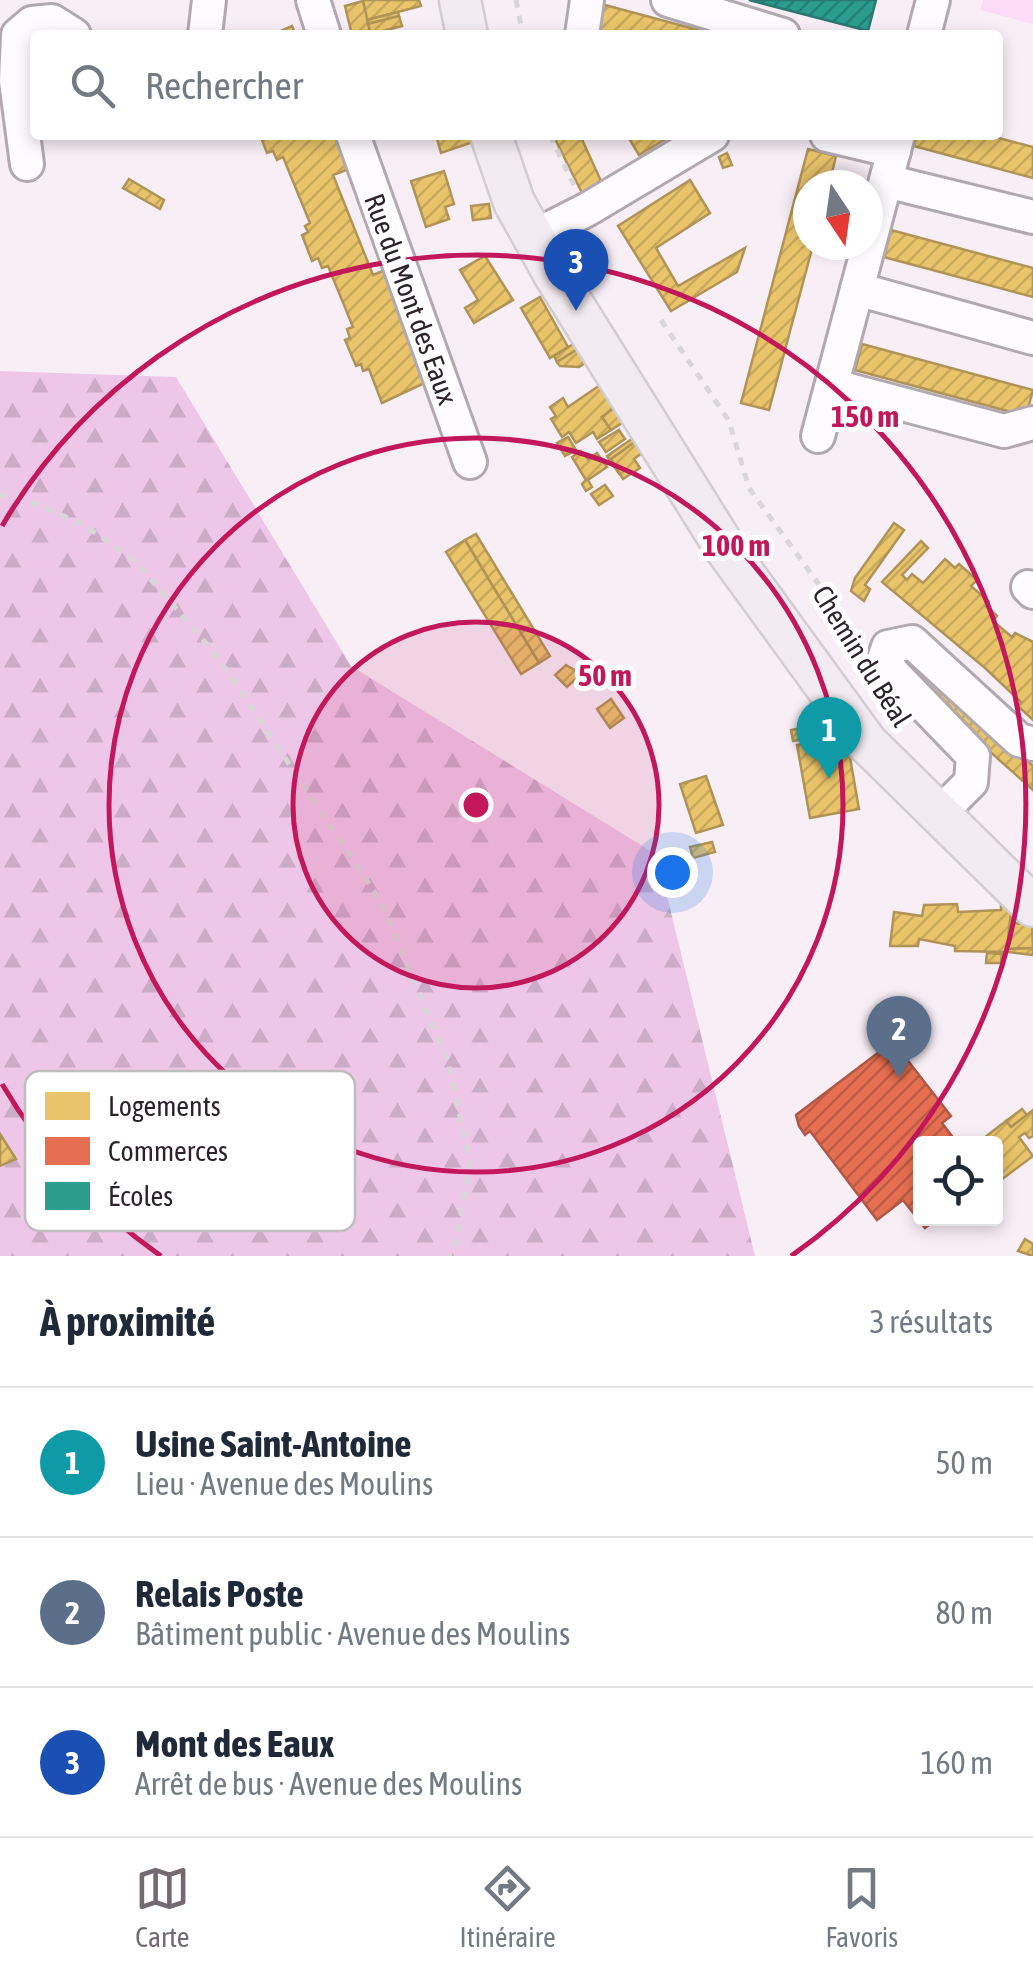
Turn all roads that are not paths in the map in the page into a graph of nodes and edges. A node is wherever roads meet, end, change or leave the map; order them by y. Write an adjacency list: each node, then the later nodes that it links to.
1 (209, 0): 8 (street)
2 (313, 0): 9 (street)
3 (460, 0): 10 (main road)
4 (587, 0): 11 (street)
5 (668, 0): 12 (street)
6 (934, 0): 13 (street)
7 (67, 30): 19 (street)
8 (206, 30)
9 (322, 30)
10 (466, 30)
11 (583, 30)
12 (767, 30)
13 (925, 30)
14 (355, 140): 27 (street, Rue du Mont des Eaux)
15 (493, 140): 21 (main road)
16 (704, 140): 21 (street)
17 (843, 140): 18 (street)
18 (893, 156): 20 (street); 22 (street)
19 (27, 164)
20 (1033, 217)
21 (533, 237): 29 (main road)
22 (858, 288): 23 (street); 24 (street)
23 (1033, 338)
24 (834, 386): 25 (street); 26 (street)
25 (1033, 423)
26 (818, 436)
27 (470, 462)
28 (1033, 744): 29 (street)
29 (939, 814): 30 (main road)
30 (1033, 906)

